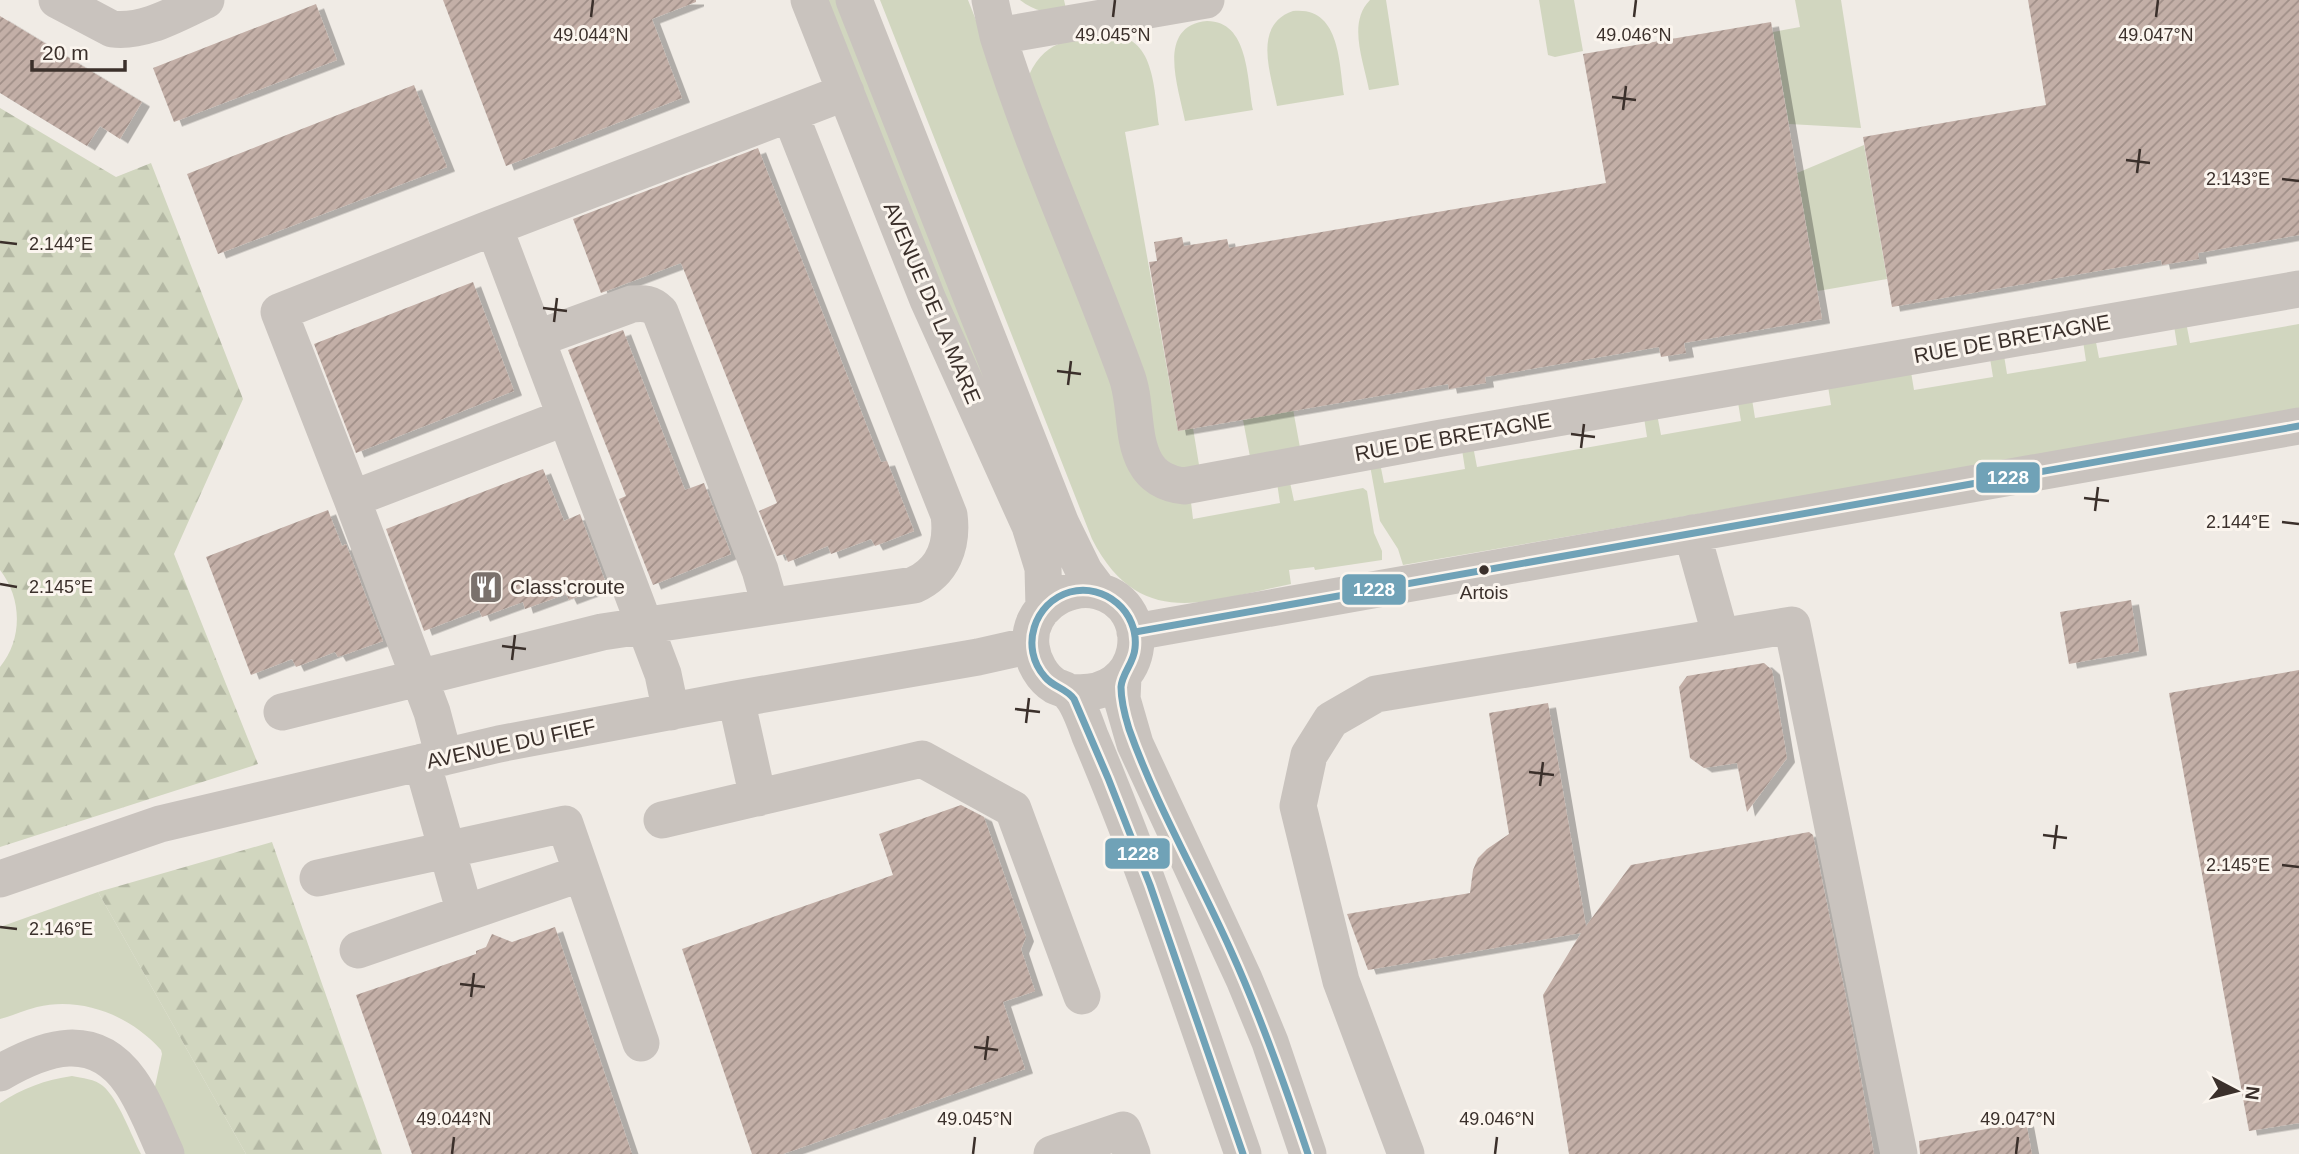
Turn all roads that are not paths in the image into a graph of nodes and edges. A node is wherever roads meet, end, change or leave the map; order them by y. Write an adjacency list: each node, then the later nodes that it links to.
1 (57, 0): 2 (street)
2 (206, 0)
3 (810, 0): 8 (street, AVENUE DE LA MARE)
4 (854, 0): 17 (street, AVENUE DE LA MARE)
5 (990, 0): 7 (street)
6 (1206, 0): 7 (street)
7 (998, 36): 11 (street, RUE DE BRETAGNE)
8 (846, 92): 9 (street); 19 (street, AVENUE DE LA MARE)
9 (790, 114): 10 (street); 18 (street)
10 (494, 227): 12 (street); 15 (street)
11 (2299, 289)
12 (536, 339): 13 (street); 18 (street)
13 (566, 417): 15 (street); 20 (street)
14 (2299, 426): 16 (street)
15 (352, 499): 25 (street)
16 (1692, 533): 21 (street); 22 (street)
17 (1099, 592): 19 (street); 21 (street, AVENUE DE LA MARE)
18 (767, 606): 20 (street)
19 (1044, 608): 23 (street, AVENUE DE LA MARE)
20 (644, 624): 25 (street); 29 (street)
21 (1135, 632): 24 (street)
22 (1721, 637): 47 (street); 48 (street)
23 (1031, 645): 26 (street); 27 (street, AVENUE DU FIEF)
24 (1123, 676): 26 (street); 46 (street)
25 (419, 678): 28 (street); 30 (street)
26 (1069, 692): 45 (street)
27 (736, 699): 29 (street, AVENUE DU FIEF); 31 (street)
28 (282, 712)
29 (671, 712): 30 (street, AVENUE DU FIEF)
30 (433, 760): 33 (street); 36 (street, AVENUE DU FIEF)
31 (758, 798): 32 (street); 39 (street)
32 (662, 820)
33 (447, 850): 34 (street); 35 (street); 37 (street)
34 (582, 873): 37 (street); 40 (street)
35 (318, 878)
36 (0, 879)
37 (465, 913): 38 (street)
38 (358, 950)
39 (1082, 996)
40 (641, 1043)
41 (0, 1073): 42 (street)
42 (166, 1154)
43 (1052, 1154): 44 (street)
44 (1132, 1154)
45 (1243, 1154)
46 (1308, 1154)
47 (1406, 1154)
48 (1899, 1154)

